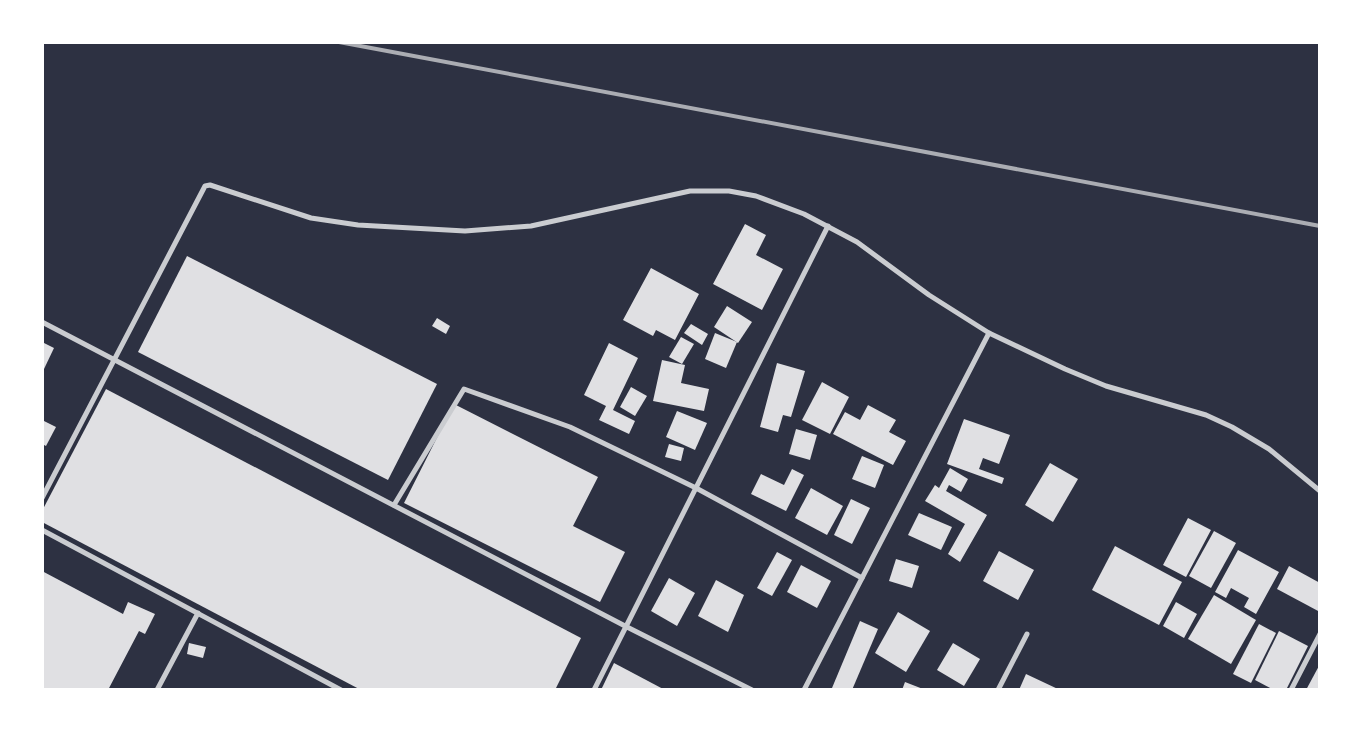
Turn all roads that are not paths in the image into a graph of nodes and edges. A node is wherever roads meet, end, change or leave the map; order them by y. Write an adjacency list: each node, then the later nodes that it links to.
1 (828, 226): 3 (street); 4 (street); 5 (street)
2 (42, 322): 4 (street)
3 (989, 333): 6 (street); 10 (street)
4 (114, 359): 7 (street); 8 (street)
5 (696, 488): 8 (street); 10 (street); 12 (street)
6 (1320, 491)
7 (42, 498)
8 (394, 506): 12 (street)
9 (42, 530): 11 (street)
10 (862, 578): 19 (street)
11 (198, 613): 15 (street); 16 (street)
12 (627, 627): 17 (street); 18 (street)
13 (1027, 634): 20 (street)
14 (1320, 634): 21 (street)
15 (157, 690)
16 (341, 690)
17 (594, 690)
18 (752, 690)
19 (804, 690)
20 (998, 690)
21 (1290, 690)

